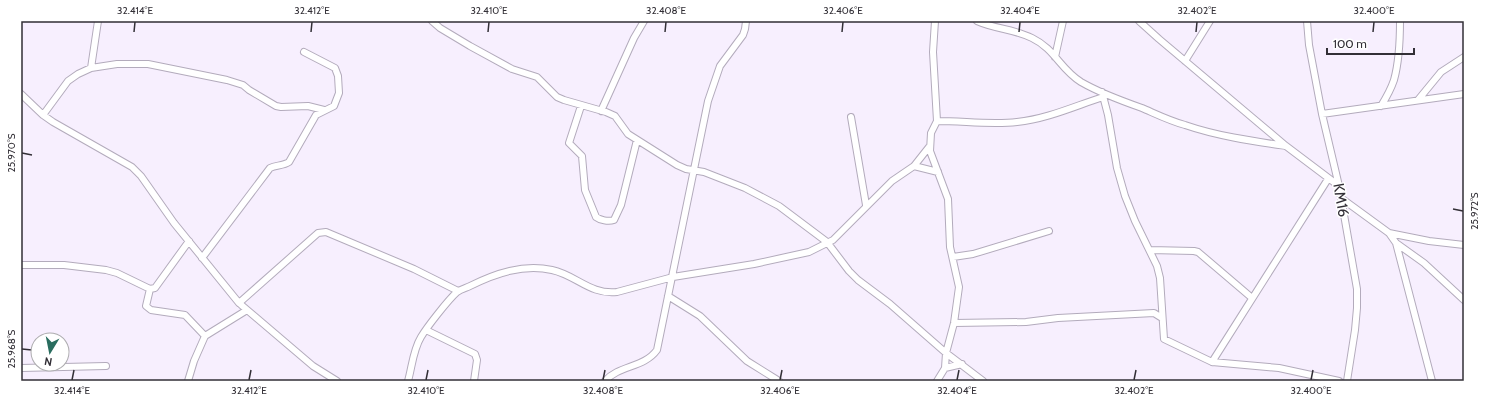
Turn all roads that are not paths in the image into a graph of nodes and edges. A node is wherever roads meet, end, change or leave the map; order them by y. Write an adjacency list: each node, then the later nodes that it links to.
1 (98, 21): 16 (street)
2 (432, 21): 21 (street)
3 (644, 21): 24 (street)
4 (746, 21): 33 (street)
5 (935, 21): 28 (street)
6 (977, 21): 13 (street)
7 (1063, 21): 13 (street)
8 (1140, 21): 15 (street)
9 (1210, 21): 15 (street)
10 (1308, 21): 25 (street, KM16)
11 (1400, 21): 22 (street)
12 (304, 52): 23 (street)
13 (1056, 57): 18 (street)
14 (1464, 57): 20 (street)
15 (1185, 61): 30 (street)
16 (91, 68): 23 (street); 26 (street)
17 (21, 94): 26 (street)
18 (1102, 94): 28 (street); 30 (street); 45 (street)
19 (1464, 94): 20 (street)
20 (1418, 100): 22 (street)
21 (581, 106): 24 (street); 29 (street)
22 (1381, 106): 25 (street)
23 (324, 110): 47 (street)
24 (601, 111): 29 (street)
25 (1322, 114): 36 (street, KM16)
26 (43, 115): 41 (street)
27 (851, 117): 38 (street)
28 (937, 121): 31 (street)
29 (636, 140): 33 (street)
30 (1286, 146): 35 (street)
31 (929, 147): 32 (street); 34 (street)
32 (914, 166): 34 (street); 38 (street)
33 (694, 170): 42 (street); 49 (street)
34 (938, 172): 46 (street)
35 (1328, 179): 36 (street); 53 (street)
36 (1339, 186): 37 (street, KM16)
37 (1341, 198): 40 (street); 78 (street, KM16)
38 (866, 205): 42 (street)
39 (1049, 231): 46 (street)
40 (1389, 234): 43 (street); 44 (street)
41 (189, 241): 47 (street); 50 (street)
42 (827, 242): 49 (street); 63 (street)
43 (1396, 243): 54 (street); 79 (street)
44 (1464, 244)
45 (1150, 250): 53 (street); 56 (street)
46 (953, 257): 60 (street)
47 (202, 258): 55 (street)
48 (21, 265): 50 (street)
49 (673, 277): 51 (street); 52 (street)
50 (150, 289): 62 (street)
51 (458, 291): 55 (street); 61 (street)
52 (668, 296): 73 (street); 74 (street)
53 (1252, 298): 64 (street)
54 (1464, 300)
55 (238, 303): 57 (street)
56 (1161, 305): 58 (street); 59 (street)
57 (247, 310): 62 (street); 70 (street)
58 (1154, 313): 59 (street); 60 (street)
59 (1162, 318): 64 (street)
60 (954, 324): 63 (street)
61 (426, 330): 71 (street); 72 (street)
62 (206, 336): 69 (street)
63 (946, 352): 65 (street); 68 (street)
64 (1212, 362): 77 (street)
65 (962, 364): 68 (street); 76 (street)
66 (106, 366): 67 (street)
67 (21, 368)
68 (945, 368): 75 (street)
69 (188, 381)
70 (337, 381)
71 (408, 381)
72 (474, 381)
73 (605, 381)
74 (779, 381)
75 (937, 381)
76 (983, 381)
77 (1339, 381)
78 (1348, 381)
79 (1432, 381)

